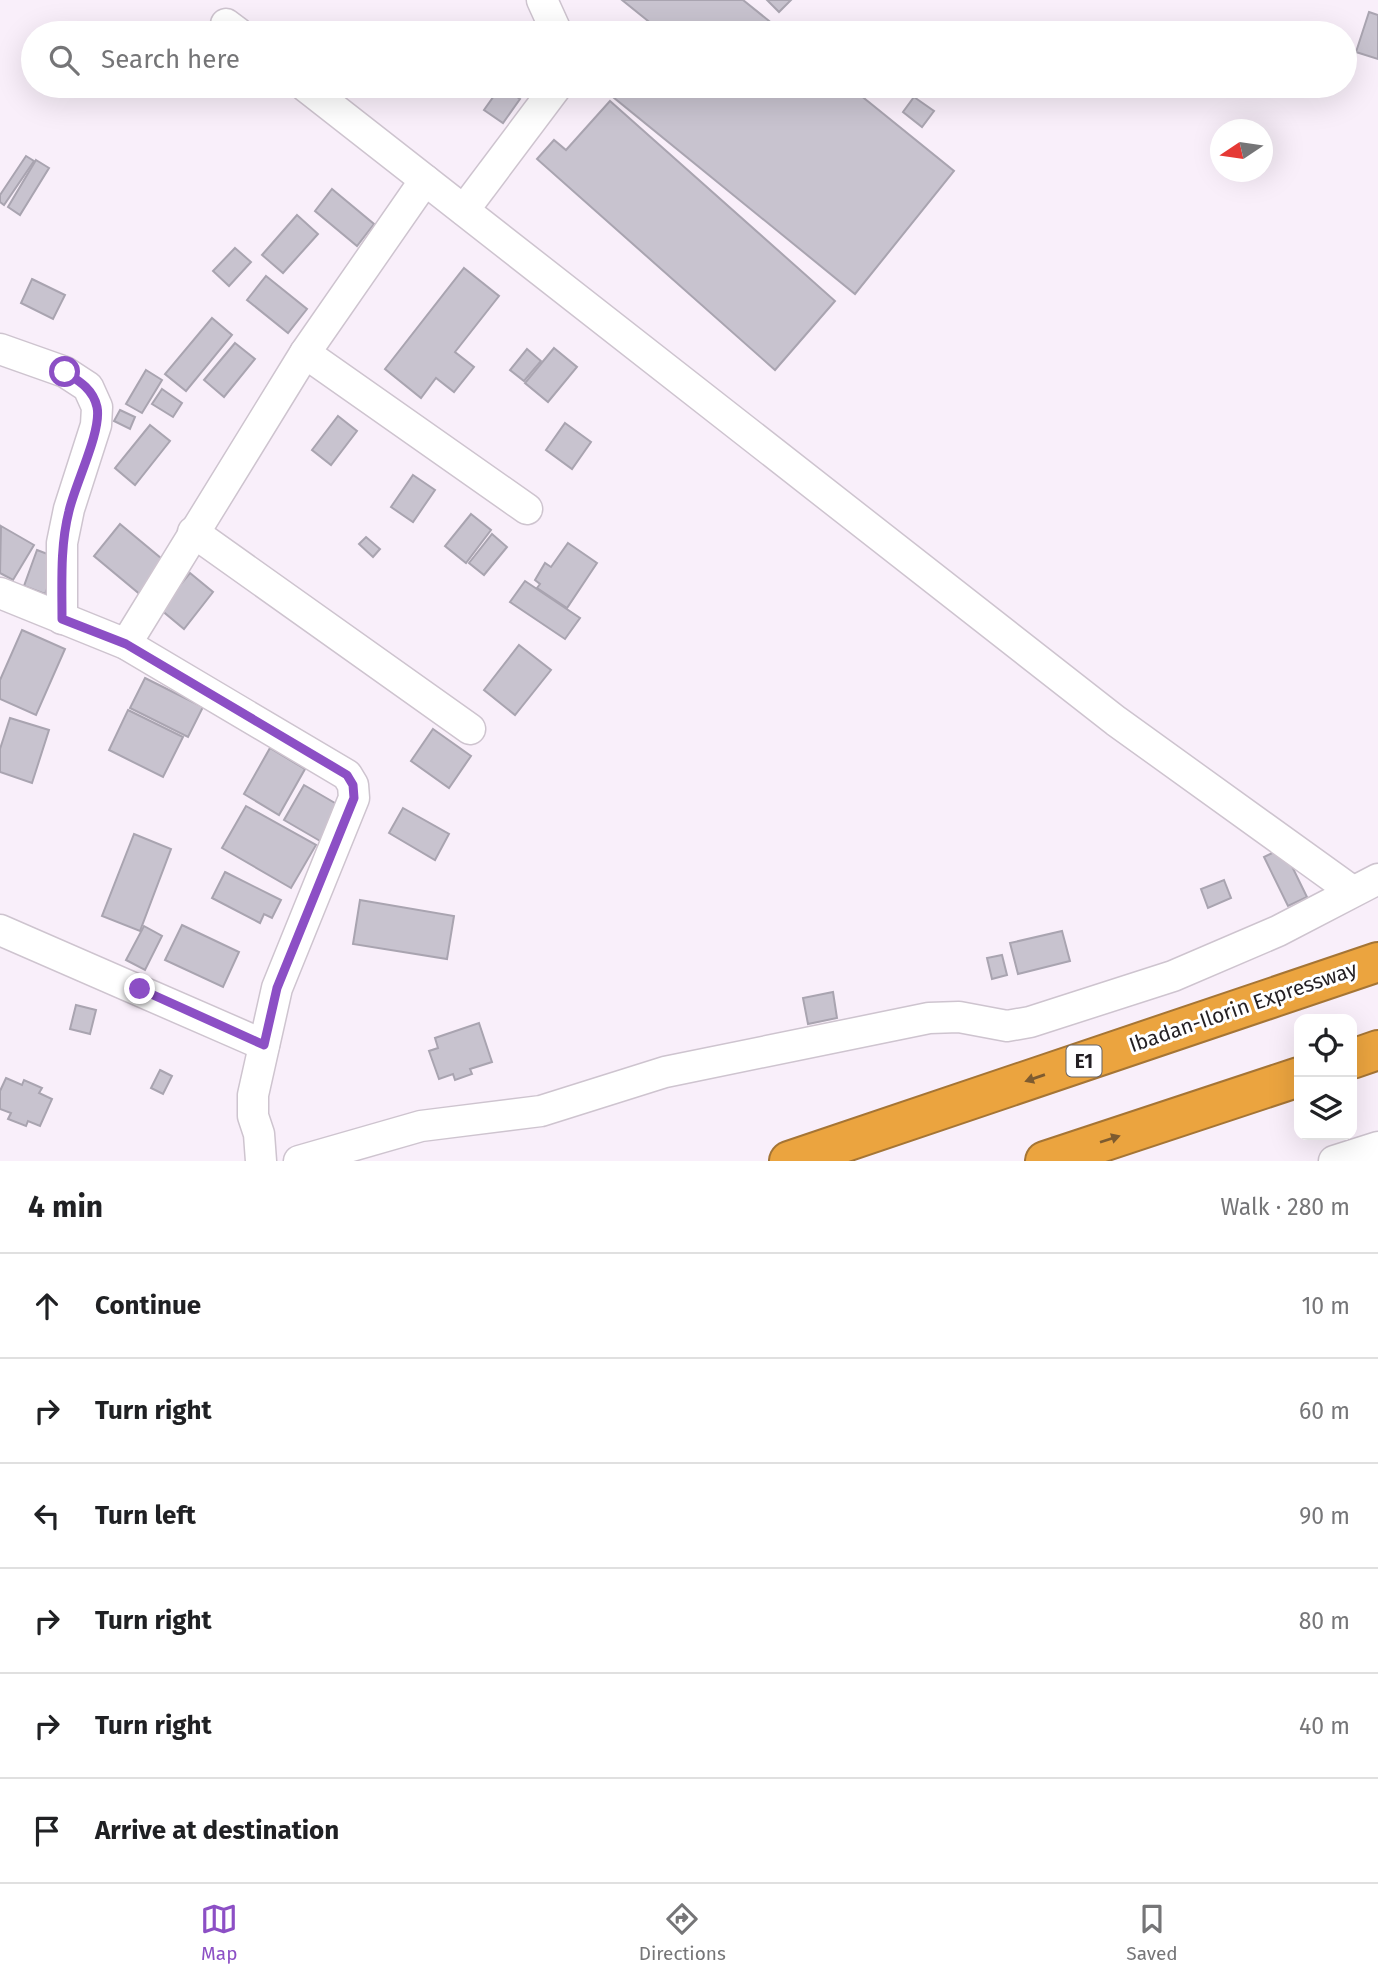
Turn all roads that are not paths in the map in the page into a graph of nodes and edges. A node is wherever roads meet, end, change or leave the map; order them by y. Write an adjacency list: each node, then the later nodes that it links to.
1 (542, 0): 2 (street)
2 (552, 21)
3 (320, 98): 5 (street)
4 (548, 98): 6 (street)
5 (425, 180): 6 (street); 8 (street)
6 (464, 210): 15 (street)
7 (0, 349): 12 (street)
8 (305, 353): 9 (street); 10 (street)
9 (527, 509)
10 (193, 532): 13 (street); 14 (street)
11 (0, 593): 12 (street)
12 (62, 619): 13 (street)
13 (126, 644): 18 (street)
14 (470, 729)
15 (1365, 885): 24 (street)
16 (0, 930): 18 (street)
17 (1378, 962): 25 (highway, Ibadan-Ilorin Expressway / E1, one-way to 25)
18 (264, 1045): 23 (street)
19 (1378, 1050): 20 (highway)
20 (1357, 1057)
21 (1296, 1077): 26 (highway, one-way to 21)
22 (1378, 1147): 27 (street)
23 (261, 1161)
24 (299, 1161)
25 (789, 1161)
26 (1045, 1161)
27 (1334, 1161)

